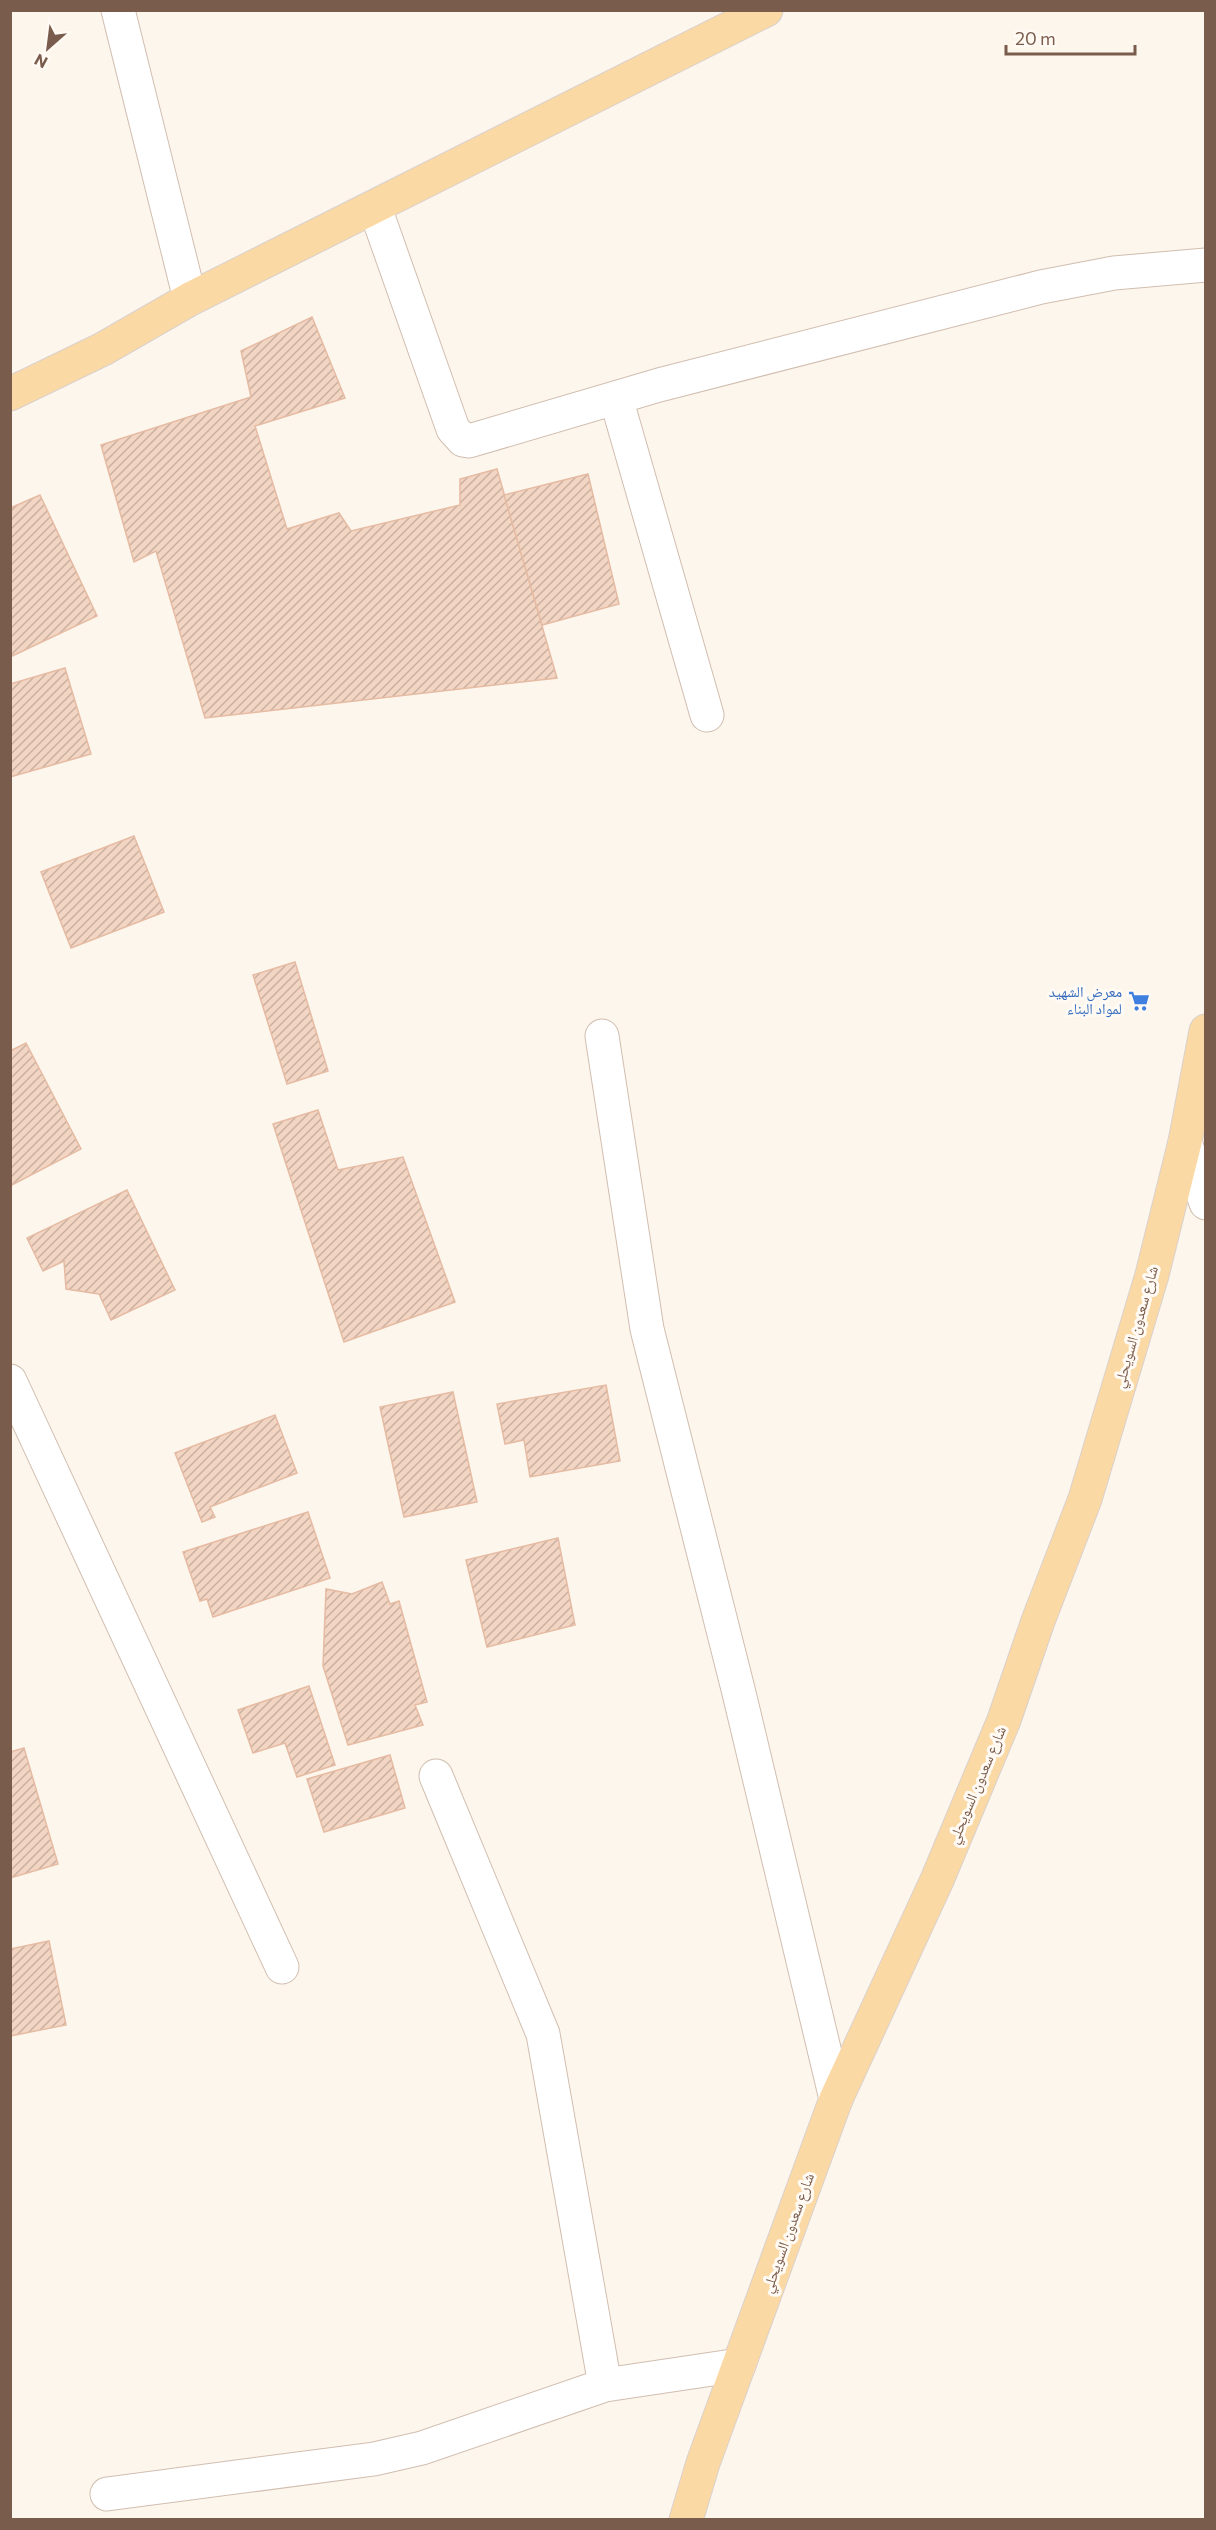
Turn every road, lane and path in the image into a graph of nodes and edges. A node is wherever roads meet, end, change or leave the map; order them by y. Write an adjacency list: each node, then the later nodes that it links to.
1 (118, 10): 5 (street)
2 (766, 10): 3 (main road)
3 (375, 208): 5 (main road); 7 (street)
4 (1206, 265): 7 (street)
5 (190, 299): 6 (main road)
6 (10, 394)
7 (616, 398): 8 (street)
8 (707, 715)
9 (1206, 1031): 11 (main road, شارع سعدون السويحلي)
10 (602, 1036): 16 (street)
11 (1185, 1142): 12 (street); 16 (main road, شارع سعدون السويحلي)
12 (1206, 1203)
13 (10, 1382): 15 (street)
14 (435, 1776): 18 (street)
15 (282, 1967)
16 (836, 2099): 17 (main road, شارع سعدون السويحلي)
17 (739, 2365): 18 (street); 20 (main road, شارع سعدون السويحلي)
18 (605, 2385): 19 (street)
19 (107, 2494)
20 (686, 2520)

